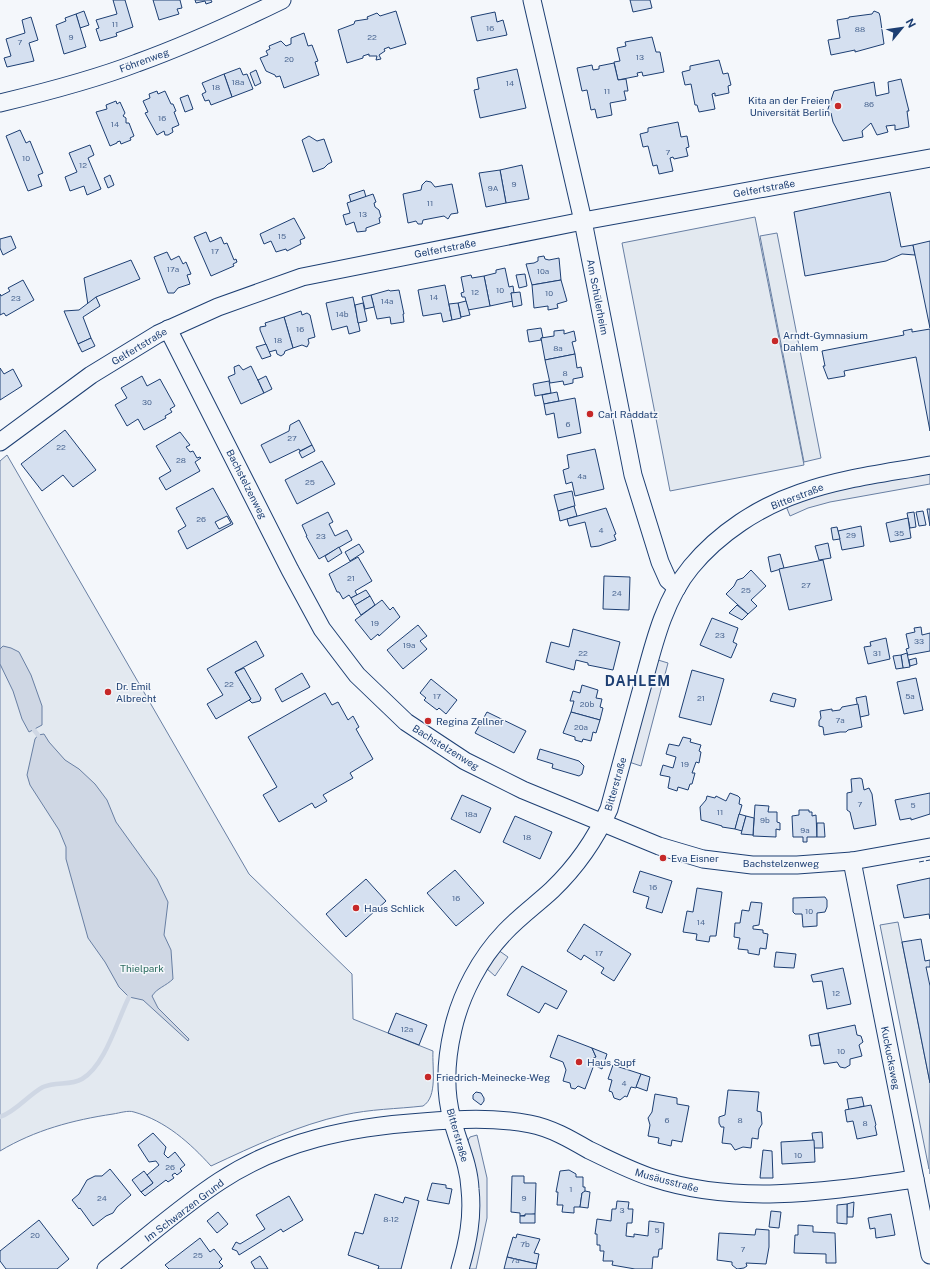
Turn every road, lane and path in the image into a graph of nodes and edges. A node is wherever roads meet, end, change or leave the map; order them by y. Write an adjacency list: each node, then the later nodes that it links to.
1 (282, 0): 3 (street, Föhrenweg)
2 (532, 0): 5 (street, Am Schülerheim)
3 (0, 103)
4 (930, 158): 5 (street, Gelfertstraße)
5 (584, 221): 6 (street, Gelfertstraße); 9 (street, Am Schülerheim)
6 (168, 329): 7 (street, Gelfertstraße); 10 (street, Bachstelzenweg)
7 (0, 442)
8 (930, 465): 9 (street, Bitterstraße)
9 (677, 588): 10 (street, Bitterstraße)
10 (603, 823): 12 (street, Bachstelzenweg); 13 (street, Bitterstraße)
11 (930, 847): 12 (street, Bachstelzenweg)
12 (852, 861): 14 (street, Kuckucksweg)
13 (452, 1120): 14 (street, Musäusstraße); 16 (street, Im Schwarzen Grund); 17 (street, Bitterstraße)
14 (916, 1179): 15 (street, Kuckucksweg)
15 (930, 1255)
16 (106, 1269)
17 (460, 1269)

